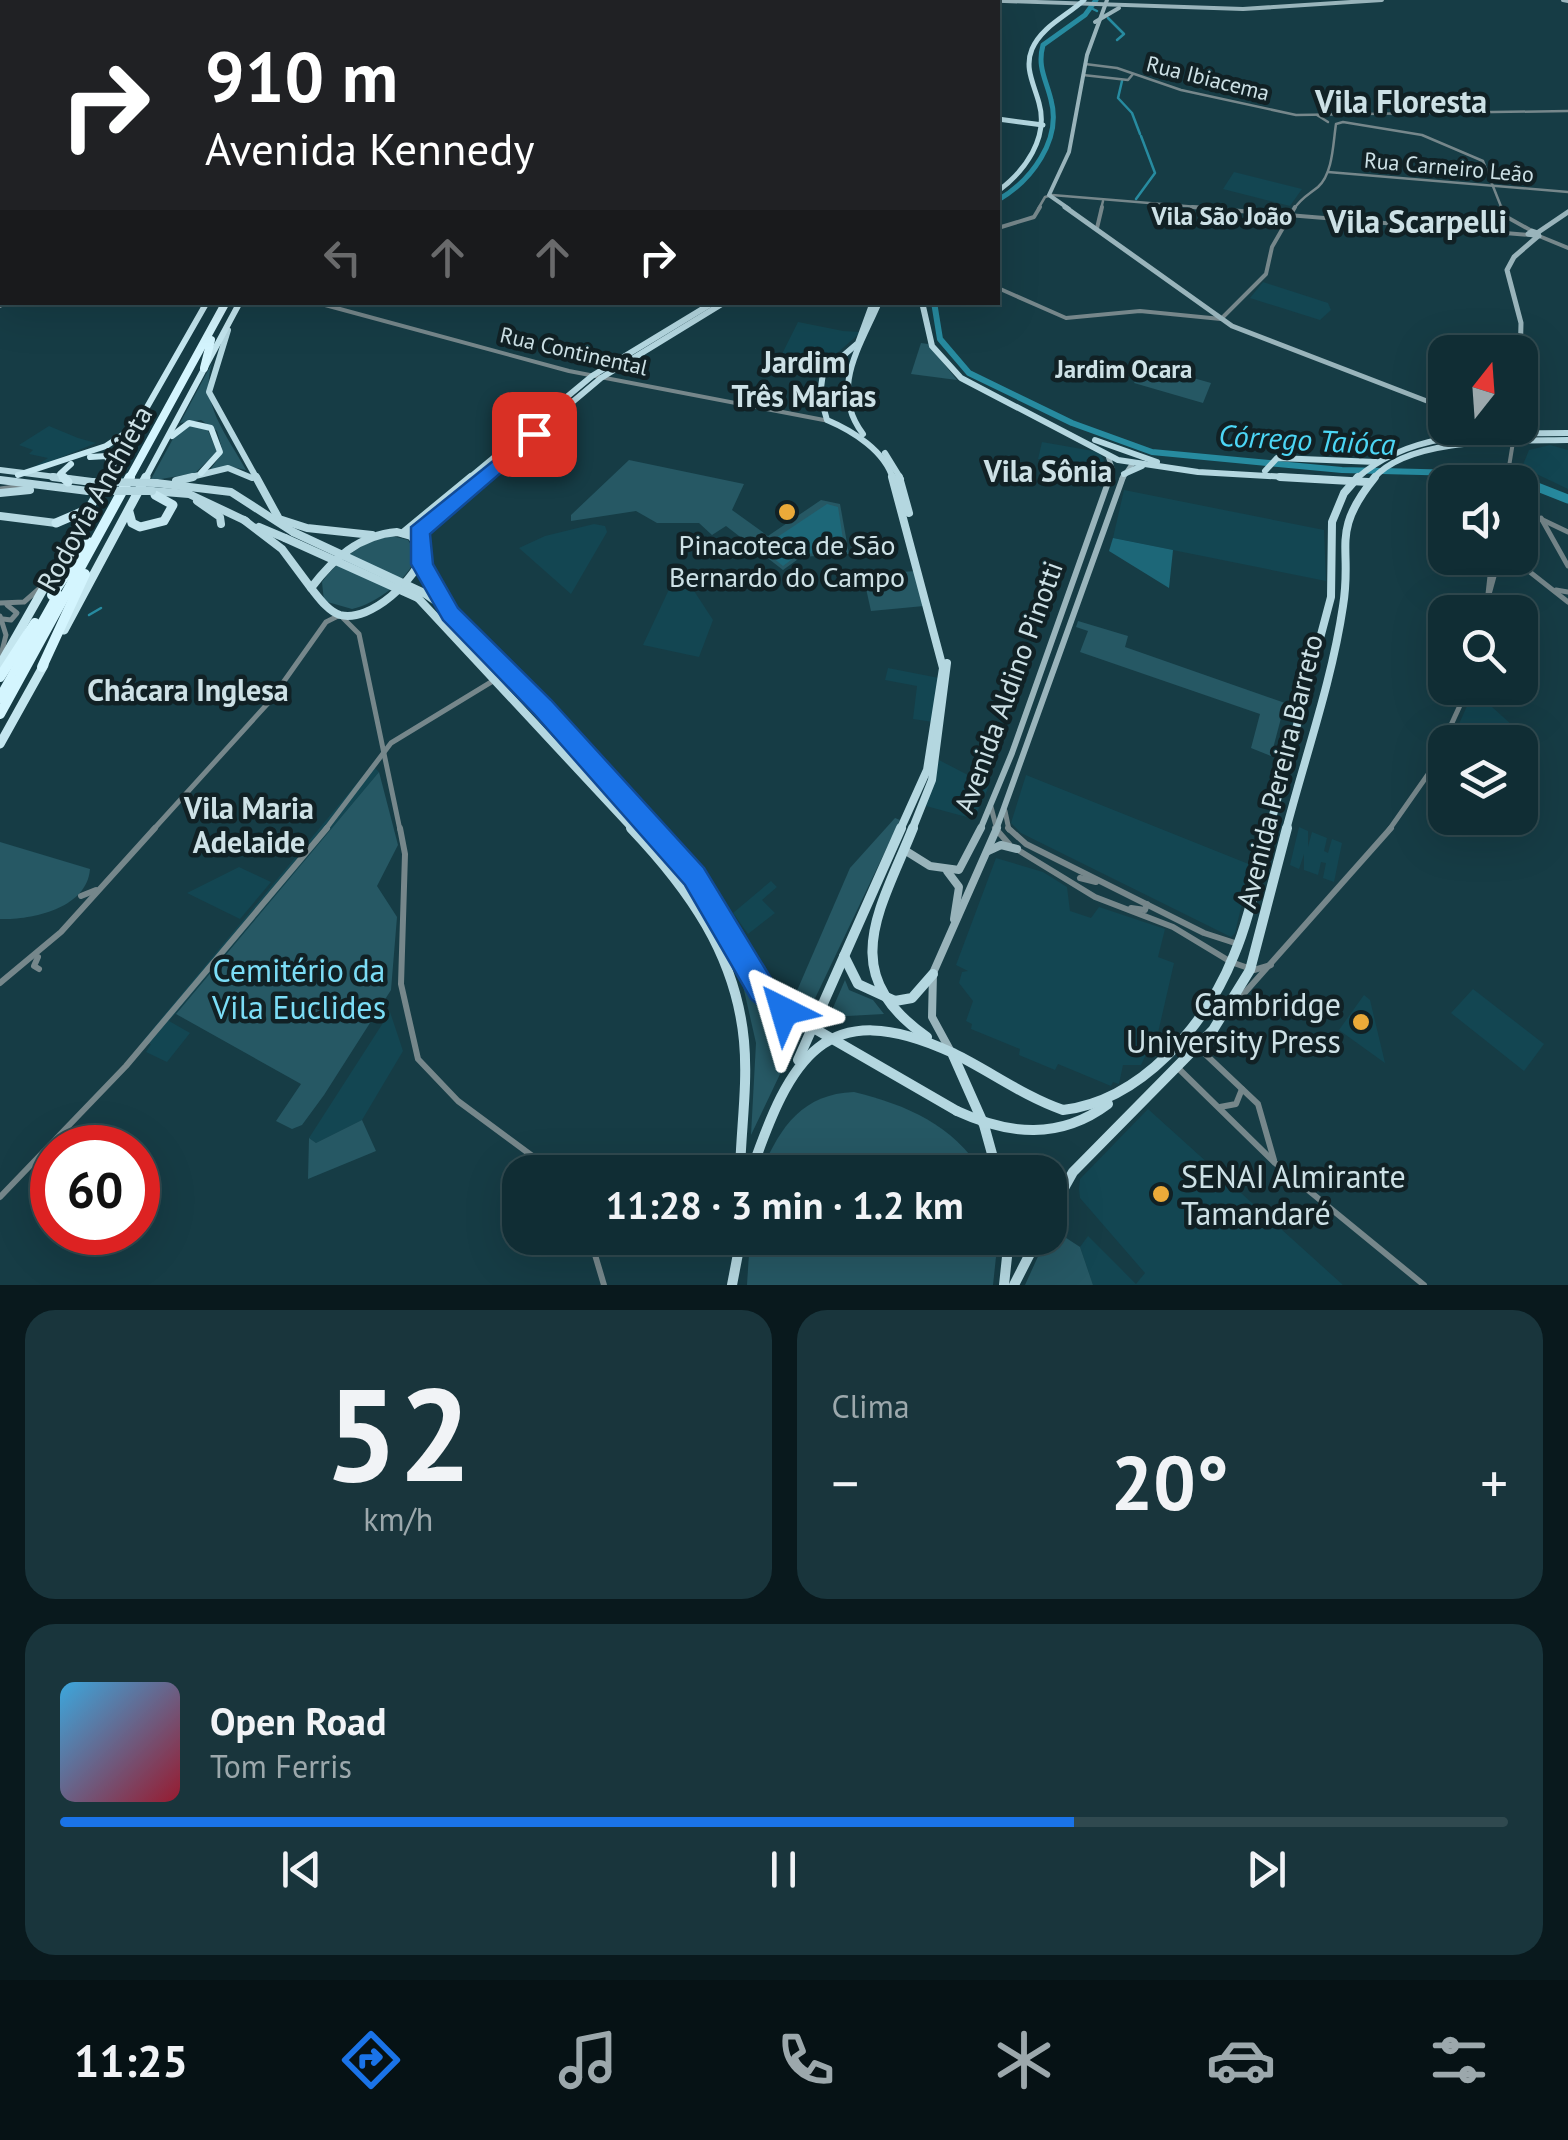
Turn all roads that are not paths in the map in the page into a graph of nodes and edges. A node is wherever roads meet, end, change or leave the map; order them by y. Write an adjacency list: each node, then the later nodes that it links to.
1 (1382, 0): 5 (main road)
2 (1000, 1): 3 (main road)
3 (1083, 4): 4 (main road); 15 (main road)
4 (1106, 5): 5 (main road); 6 (main road); 7 (main road)
5 (1121, 7): 6 (main road)
6 (1106, 15): 7 (main road)
7 (1094, 22): 8 (main road)
8 (1084, 64): 9 (street, Rua Ibiacema); 10 (main road)
9 (1132, 74): 10 (street); 12 (street, Rua Ibiacema)
10 (1083, 76): 20 (main road)
11 (1568, 111): 12 (street, Rua Ibiacema)
12 (1316, 114): 14 (street)
13 (1000, 119): 15 (main road)
14 (1328, 122)
15 (1044, 125): 18 (main road)
16 (1328, 172): 17 (street, Rua Carneiro Leão); 17 (street); 23 (street)
17 (1494, 186): 19 (street, Rua Carneiro Leão); 26 (street)
18 (1000, 189)
19 (1568, 192)
20 (1049, 195): 21 (street); 24 (street); 25 (main road)
21 (1104, 201): 23 (street); 25 (street)
22 (1568, 212): 26 (main road)
23 (1289, 217): 26 (street); 41 (street)
24 (1000, 227)
25 (1096, 228): 41 (main road)
26 (1533, 235): 27 (street); 43 (main road)
27 (1568, 248)
28 (1000, 289): 41 (street)
29 (205, 305): 53 (highway)
30 (205, 305): 119 (highway)
31 (222, 305): 105 (highway, Rodovia Anchieta)
32 (223, 305): 42 (highway, Rodovia Anchieta)
33 (238, 305): 40 (highway)
34 (325, 305): 47 (street, Rua Continental)
35 (709, 305): 47 (main road)
36 (720, 305): 47 (main road)
37 (875, 305): 44 (main road)
38 (875, 305): 46 (main road)
39 (923, 305): 54 (main road)
40 (234, 314): 45 (highway); 79 (main road)
41 (1221, 319): 48 (main road)
42 (215, 323): 45 (highway); 105 (highway, Rodovia Anchieta)
43 (1521, 335)
44 (831, 363): 46 (main road); 50 (main road)
45 (204, 368): 64 (highway)
46 (846, 375): 49 (main road)
47 (597, 376): 51 (street, Rua Continental); 101 (main road); 104 (main road)
48 (1428, 401)
49 (848, 412): 52 (main road); 136 (main road)
50 (823, 413): 51 (street); 52 (main road)
51 (810, 418): 52 (street, Rua Continental)
52 (831, 422): 140 (main road)
53 (133, 428): 72 (highway); 76 (highway)
54 (1070, 431): 62 (main road); 65 (main road)
55 (1538, 434): 56 (main road, Avenida Pereira Barreto)
56 (1568, 437): 57 (main road, Avenida Pereira Barreto)
57 (1538, 440)
58 (1428, 443): 67 (main road, Avenida Pereira Barreto)
59 (1453, 445): 77 (main road, Avenida Pereira Barreto)
60 (1513, 445): 63 (street)
61 (1525, 445): 63 (main road)
62 (1116, 449): 65 (main road); 66 (main road)
63 (1514, 450): 71 (street)
64 (159, 454): 74 (highway); 90 (highway)
65 (1107, 454): 68 (main road); 87 (main road, Avenida Aldino Pinotti)
66 (1130, 454): 68 (main road); 69 (main road)
67 (1376, 462): 69 (main road); 77 (main road, Avenida Pereira Barreto)
68 (1134, 463): 70 (main road); 75 (main road, Avenida Aldino Pinotti)
69 (1278, 464): 70 (main road); 82 (main road)
70 (1146, 465): 75 (main road)
71 (1512, 465)
72 (110, 468): 80 (highway); 91 (highway)
73 (0, 470): 76 (main road)
74 (201, 473): 79 (main road); 81 (main road)
75 (1124, 474): 88 (main road, Avenida Aldino Pinotti)
76 (18, 475): 80 (main road)
77 (1368, 475): 82 (main road); 154 (main road, Avenida Pereira Barreto)
78 (0, 480): 83 (main road)
79 (256, 481): 103 (main road)
80 (68, 482): 84 (main road)
81 (168, 482): 86 (main road); 102 (main road)
82 (1351, 485): 148 (main road, Avenida Pereira Barreto)
83 (21, 488): 84 (main road); 84 (main road); 85 (main road)
84 (88, 490): 86 (main road, bridge); 86 (main road, bridge)
85 (0, 491)
86 (153, 491): 89 (main road); 90 (highway); 92 (main road)
87 (1104, 495): 88 (main road); 132 (main road, Avenida Aldino Pinotti)
88 (1115, 499): 133 (main road, Avenida Aldino Pinotti)
89 (197, 500): 92 (main road); 98 (main road)
90 (128, 509): 121 (highway)
91 (86, 510): 97 (highway); 108 (highway)
92 (227, 510): 96 (main road)
93 (0, 516): 97 (main road)
94 (1538, 517): 95 (street)
95 (1541, 518): 99 (street); 100 (street)
96 (244, 520): 102 (main road); 110 (main road)
97 (56, 523)
98 (221, 524)
99 (1566, 531): 100 (street)
100 (1550, 532): 107 (street)
101 (403, 533): 103 (main road); 104 (main road)
102 (289, 535): 113 (main road, bridge)
103 (376, 535): 110 (main road)
104 (420, 542): 106 (main road)
105 (90, 545): 121 (highway); 123 (highway); 125 (highway, Rodovia Anchieta); 127 (highway, Rodovia Anchieta)
106 (422, 564): 116 (main road); 117 (main road)
107 (1568, 566)
108 (51, 573): 115 (street); 119 (highway)
109 (1534, 575): 111 (street)
110 (311, 589): 117 (main road)
111 (1553, 589): 112 (street); 114 (street)
112 (1568, 592)
113 (421, 596): 116 (main road); 124 (main road)
114 (1568, 602)
115 (3, 604): 118 (street)
116 (444, 607): 122 (main road)
117 (340, 615): 129 (street); 131 (street)
118 (2, 617): 120 (street)
119 (29, 620): 120 (highway)
120 (0, 662)
121 (42, 667): 130 (highway)
122 (506, 673): 124 (street); 167 (main road, bridge)
123 (0, 677)
124 (494, 681): 131 (street); 169 (main road)
125 (0, 698)
126 (1460, 705): 152 (street)
127 (0, 714)
128 (236, 725): 129 (street)
129 (244, 728): 143 (street)
130 (0, 744)
131 (384, 754): 168 (street); 174 (street)
132 (992, 801): 134 (street); 141 (main road, Avenida Aldino Pinotti)
133 (1005, 810): 134 (main road, Avenida Aldino Pinotti); 142 (street)
134 (996, 831): 135 (street); 137 (main road, Avenida Aldino Pinotti)
135 (1017, 849): 137 (main road); 142 (street)
136 (906, 851): 138 (main road); 139 (main road)
137 (987, 852): 147 (main road, Avenida Aldino Pinotti)
138 (922, 863): 139 (main road); 141 (main road)
139 (900, 864): 140 (main road); 157 (main road)
140 (884, 870): 150 (main road)
141 (946, 871): 147 (main road, Avenida Aldino Pinotti)
142 (1080, 878): 145 (street); 146 (street)
143 (102, 887): 144 (street); 149 (street)
144 (81, 896)
145 (1114, 904): 146 (street); 151 (street)
146 (1147, 904): 148 (street)
147 (954, 920): 155 (main road, Avenida Aldino Pinotti)
148 (1238, 944): 151 (main road, Avenida Pereira Barreto)
149 (42, 950): 153 (street); 156 (street)
150 (844, 956): 157 (main road); 163 (main road)
151 (1231, 962): 154 (street); 159 (main road, Avenida Pereira Barreto)
152 (1274, 964): 154 (street); 158 (street)
153 (39, 969)
154 (1250, 970): 158 (main road, Avenida Pereira Barreto)
155 (933, 974): 157 (main road); 161 (main road, Avenida Aldino Pinotti)
156 (0, 983)
157 (878, 987): 161 (main road)
158 (1230, 1007): 160 (main road, Avenida Pereira Barreto)
159 (1184, 1034): 160 (street); 165 (main road)
160 (1198, 1047): 162 (main road, Avenida Pereira Barreto); 164 (street)
161 (952, 1053): 163 (main road); 165 (main road); 167 (main road)
162 (1178, 1068): 166 (street); 173 (main road, Avenida Pereira Barreto)
163 (792, 1073): 170 (main road)
164 (1242, 1087): 166 (street); 172 (street)
165 (1111, 1101): 167 (main road)
166 (1217, 1107): 172 (street)
167 (984, 1125): 171 (main road)
168 (531, 1155)
169 (741, 1155)
170 (758, 1155)
171 (992, 1155)
172 (1275, 1163): 183 (street)
173 (1067, 1182)
174 (0, 1197)
175 (595, 1255): 180 (street)
176 (739, 1255): 179 (main road)
177 (1007, 1255): 181 (main road)
178 (1029, 1255): 182 (main road)
179 (735, 1282)
180 (604, 1285)
181 (1004, 1285)
182 (1014, 1285)
183 (1424, 1285)

